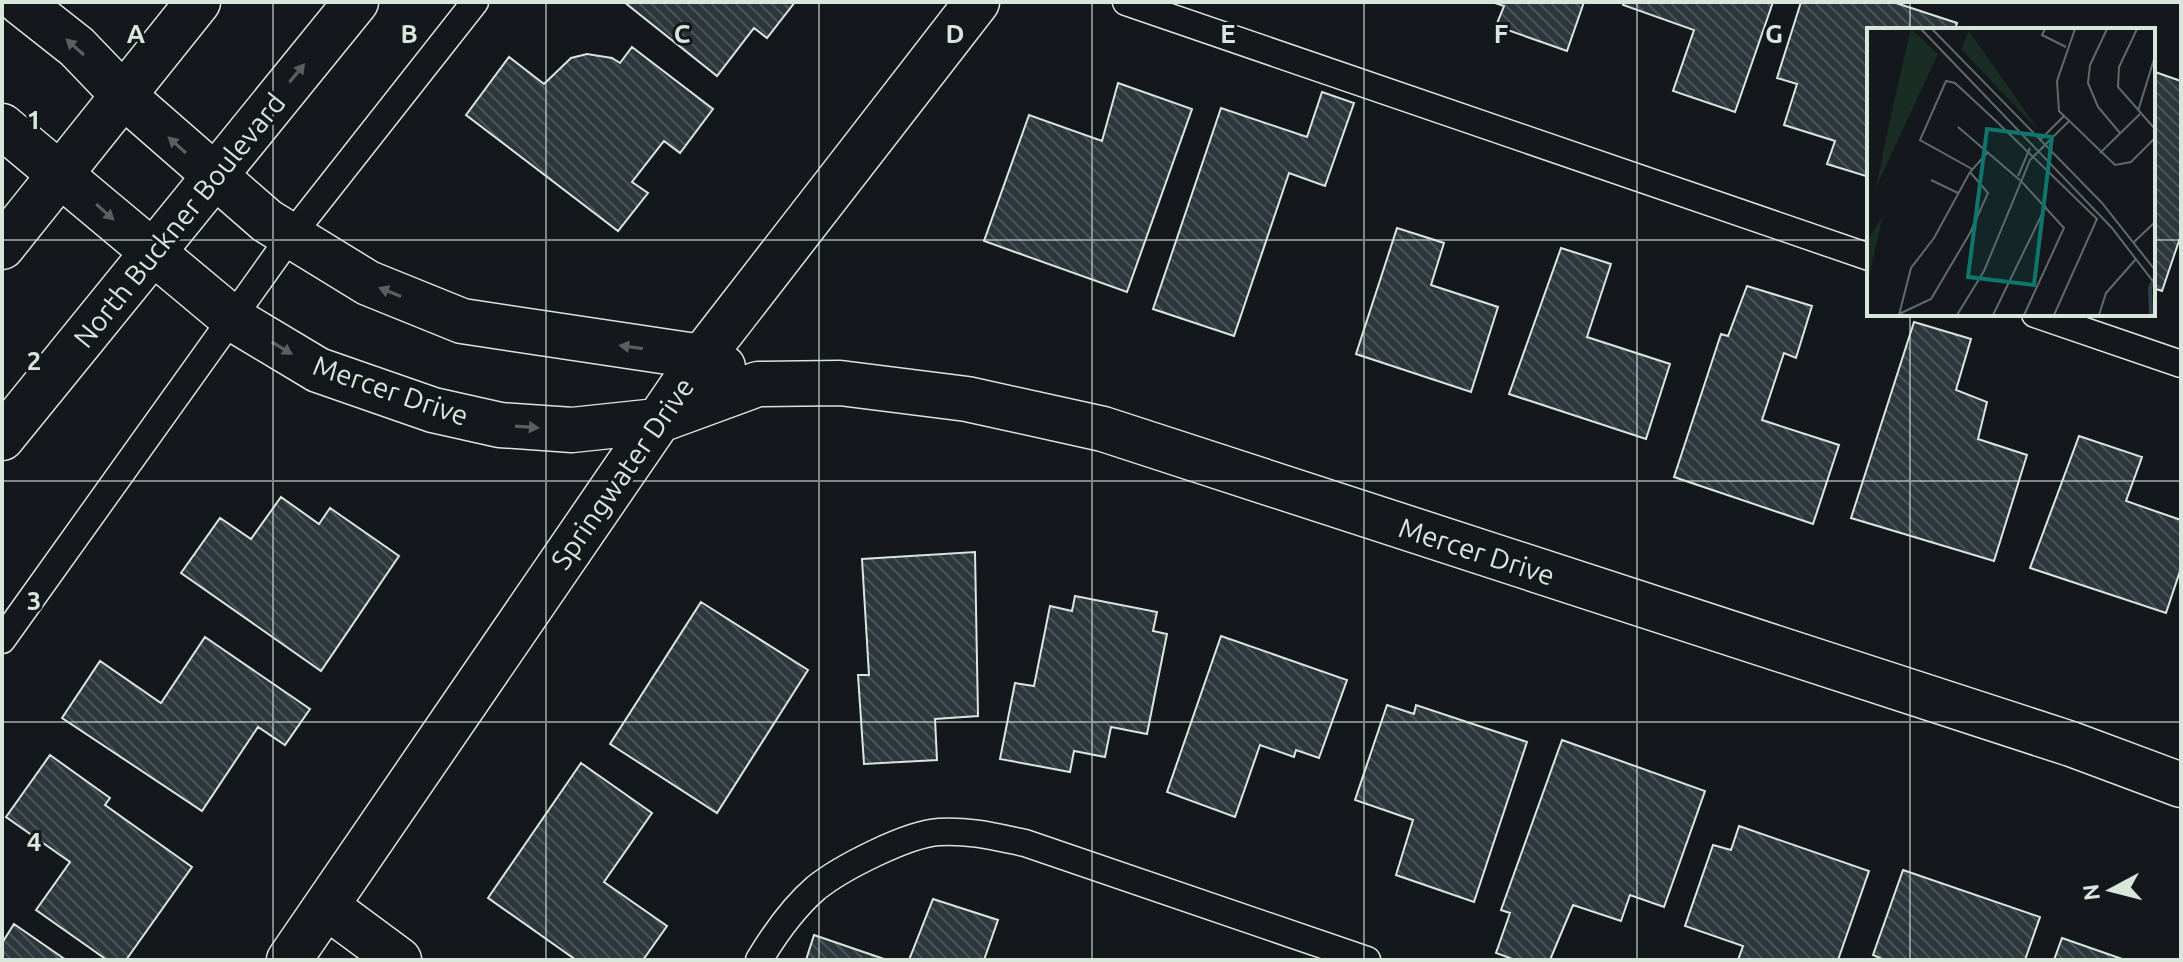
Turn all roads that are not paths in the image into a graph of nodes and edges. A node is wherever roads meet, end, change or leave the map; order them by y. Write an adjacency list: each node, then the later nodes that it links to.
1 (20, 2): 7 (street, Mercer Drive, one-way to 1)
2 (198, 2): 7 (street)
3 (356, 2): 10 (street, North Buckner Boulevard, one-way to 3)
4 (475, 2): 11 (lane)
5 (977, 2): 17 (street, Springwater Drive)
6 (1126, 2): 14 (lane)
7 (125, 97): 9 (street); 10 (street, Mercer Drive, one-way to 7)
8 (2, 126): 9 (street, Mercer Drive)
9 (62, 173): 12 (street); 13 (street, Mercer Drive, one-way to 13)
10 (213, 177): 11 (street, Mercer Drive); 13 (street, North Buckner Boulevard)
11 (290, 237): 16 (lane); 17 (street, Mercer Drive, one-way to 11)
12 (2, 247)
13 (151, 253): 16 (street, Mercer Drive); 21 (street, North Buckner Boulevard)
14 (1867, 256)
15 (2041, 316): 18 (lane)
16 (233, 319): 20 (street, Mercer Drive, one-way to 20); 22 (lane)
17 (702, 357): 19 (street, Mercer Drive); 20 (street, Springwater Drive)
18 (2181, 364)
19 (758, 384): 20 (street, Mercer Drive); 23 (street, Mercer Drive)
20 (657, 421): 24 (street, Springwater Drive)
21 (2, 438)
22 (2, 640)
23 (2181, 785)
24 (326, 906): 25 (street, Springwater Drive); 26 (street)
25 (289, 960)
26 (399, 960)
27 (759, 960): 28 (lane)
28 (1367, 960)

